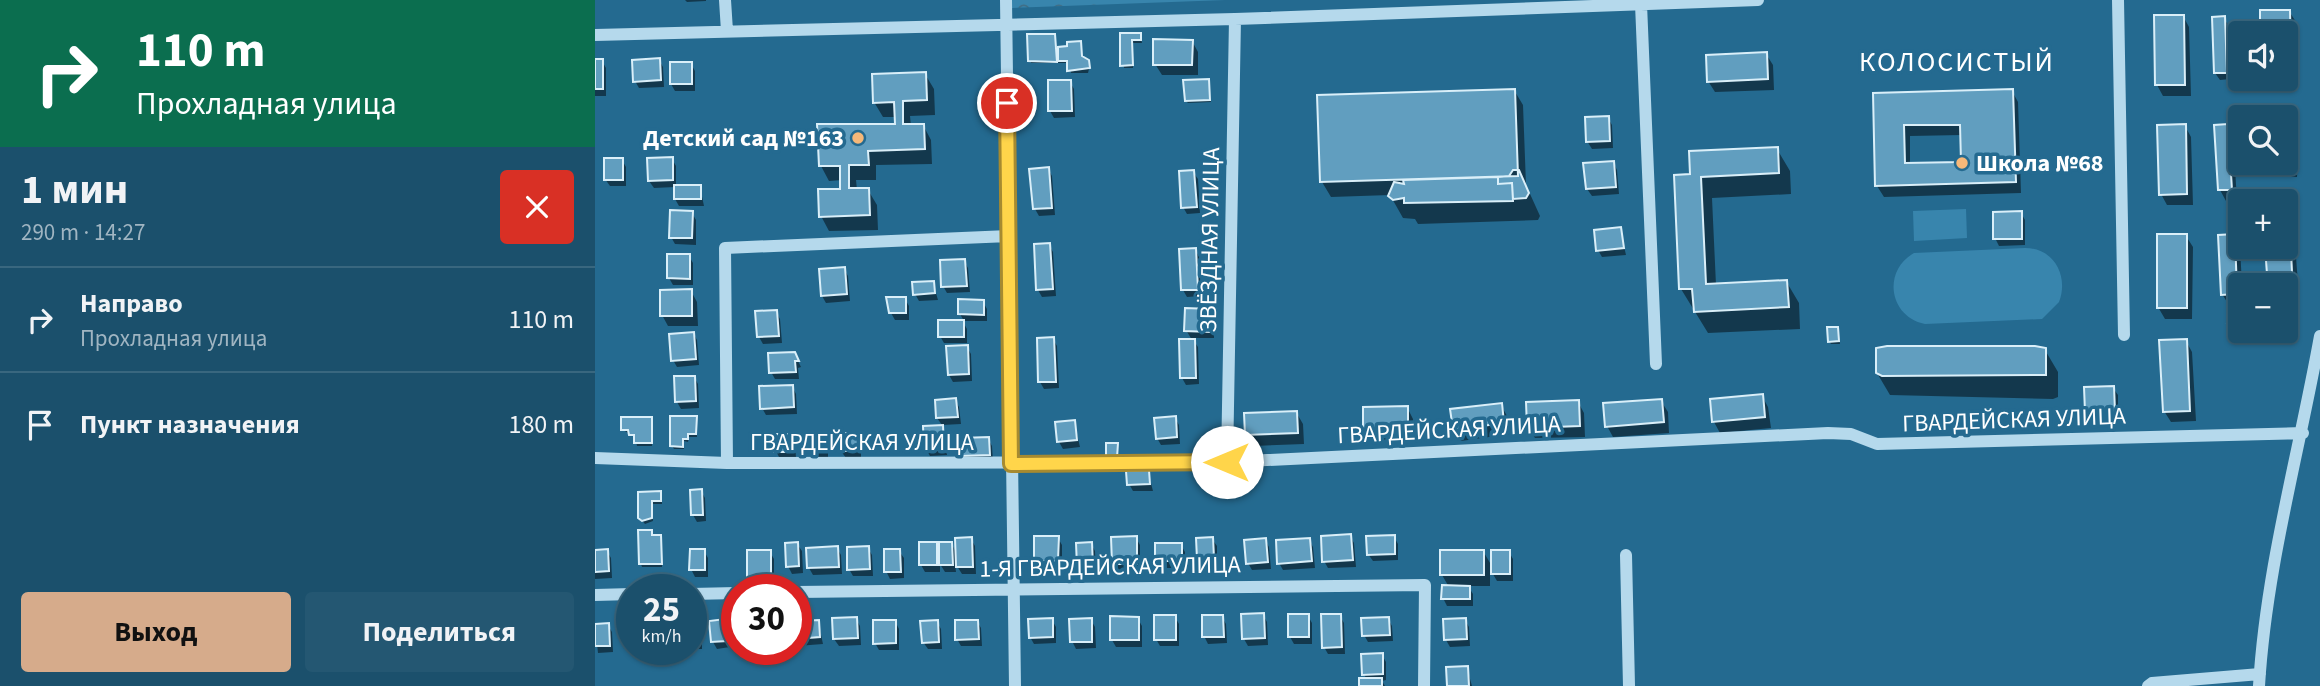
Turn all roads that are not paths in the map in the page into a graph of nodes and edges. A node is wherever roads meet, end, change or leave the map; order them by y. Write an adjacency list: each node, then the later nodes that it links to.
1 (726, 0): 9 (street)
2 (1006, 0): 8 (street)
3 (1758, 0): 5 (street)
4 (2118, 0): 12 (street)
5 (1641, 5): 6 (street); 14 (street)
6 (1415, 6): 7 (street)
7 (1235, 19): 8 (street); 17 (street, ЗВЁЗДНАЯ УЛИЦА)
8 (1007, 23): 9 (street); 11 (street)
9 (727, 31): 10 (street)
10 (595, 35)
11 (1009, 236): 18 (street); 19 (street)
12 (2124, 335)
13 (2320, 336): 15 (street)
14 (1656, 364)
15 (2303, 433): 17 (street, ГВАРДЕЙСКАЯ УЛИЦА); 25 (street)
16 (595, 458): 18 (street, ГВАРДЕЙСКАЯ УЛИЦА)
17 (1227, 462): 19 (street, ГВАРДЕЙСКАЯ УЛИЦА)
18 (727, 463): 19 (street, ГВАРДЕЙСКАЯ УЛИЦА)
19 (1011, 464): 21 (street)
20 (1626, 555): 28 (street)
21 (1014, 589): 22 (street, 1-Я ГВАРДЕЙСКАЯ УЛИЦА); 26 (street); 27 (street, 1-Я ГВАРДЕЙСКАЯ УЛИЦА)
22 (812, 592)
23 (616, 594): 24 (street)
24 (595, 595)
25 (2259, 680): 29 (street)
26 (1015, 686)
27 (1424, 686)
28 (1629, 686)
29 (2148, 686)

